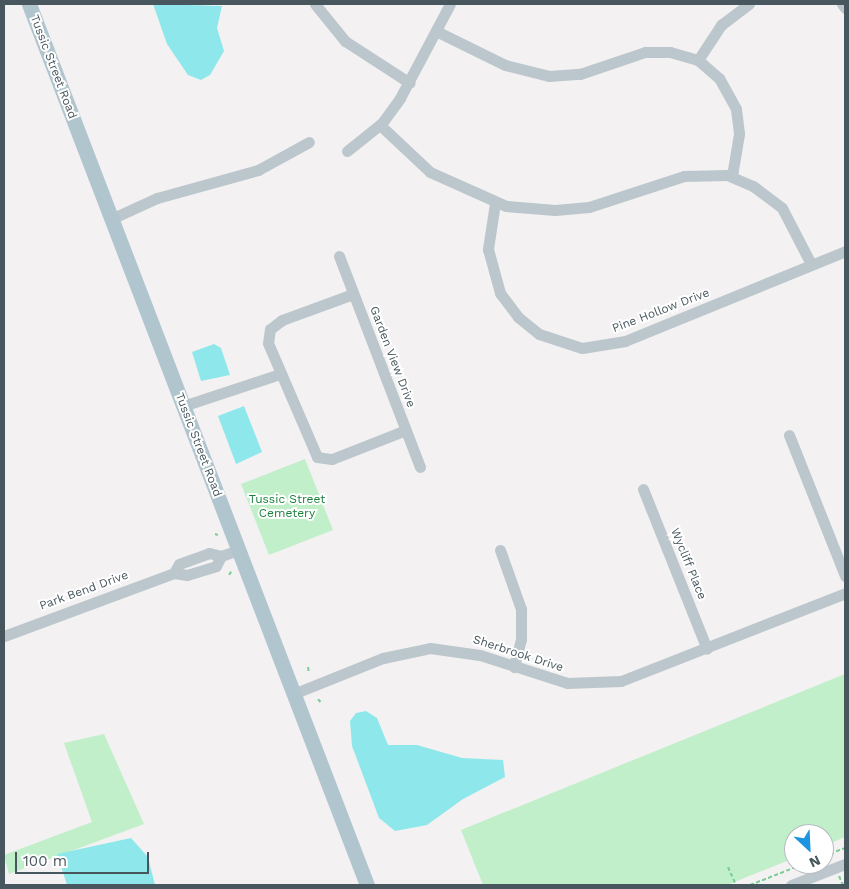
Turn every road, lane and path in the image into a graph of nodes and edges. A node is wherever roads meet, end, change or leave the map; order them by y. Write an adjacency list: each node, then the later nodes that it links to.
1 (315, 4): 9 (street)
2 (450, 4): 7 (street)
3 (750, 4): 8 (street)
4 (842, 4): 6 (street)
5 (29, 5): 15 (main road, Tussic Street Road)
6 (845, 8)
7 (436, 31): 8 (street); 9 (street)
8 (698, 60): 13 (street)
9 (410, 83): 10 (street)
10 (380, 125): 12 (street); 14 (street)
11 (309, 142): 15 (street)
12 (348, 151)
13 (732, 176): 14 (street); 18 (street)
14 (495, 203): 18 (street, Pine Hollow Drive)
15 (111, 219): 21 (main road, Tussic Street Road)
16 (845, 251): 18 (street, Pine Hollow Drive)
17 (339, 256): 19 (street, Garden View Drive)
18 (812, 264)
19 (353, 294): 20 (street); 22 (street, Garden View Drive)
20 (280, 374): 21 (street); 22 (street)
21 (183, 406): 26 (main road, Tussic Street Road)
22 (406, 430): 24 (street, Garden View Drive)
23 (789, 434): 28 (street)
24 (420, 467)
25 (643, 488): 31 (street, Wycliff Place)
26 (238, 550): 30 (street, Park Bend Drive); 35 (main road, Tussic Street Road)
27 (500, 550): 33 (street)
28 (845, 576)
29 (845, 593): 31 (street, Sherbrook Drive)
30 (4, 636)
31 (707, 649): 33 (street, Sherbrook Drive)
32 (308, 667): 34 (path)
33 (514, 667): 35 (street, Sherbrook Drive)
34 (309, 673)
35 (293, 694): 41 (main road, Tussic Street Road)
36 (318, 698): 37 (path)
37 (322, 704)
38 (728, 867): 42 (path)
39 (841, 868): 44 (street); 45 (path)
40 (784, 872): 43 (path)
41 (367, 885)
42 (736, 885)
43 (750, 885)
44 (791, 885)
45 (843, 885)

